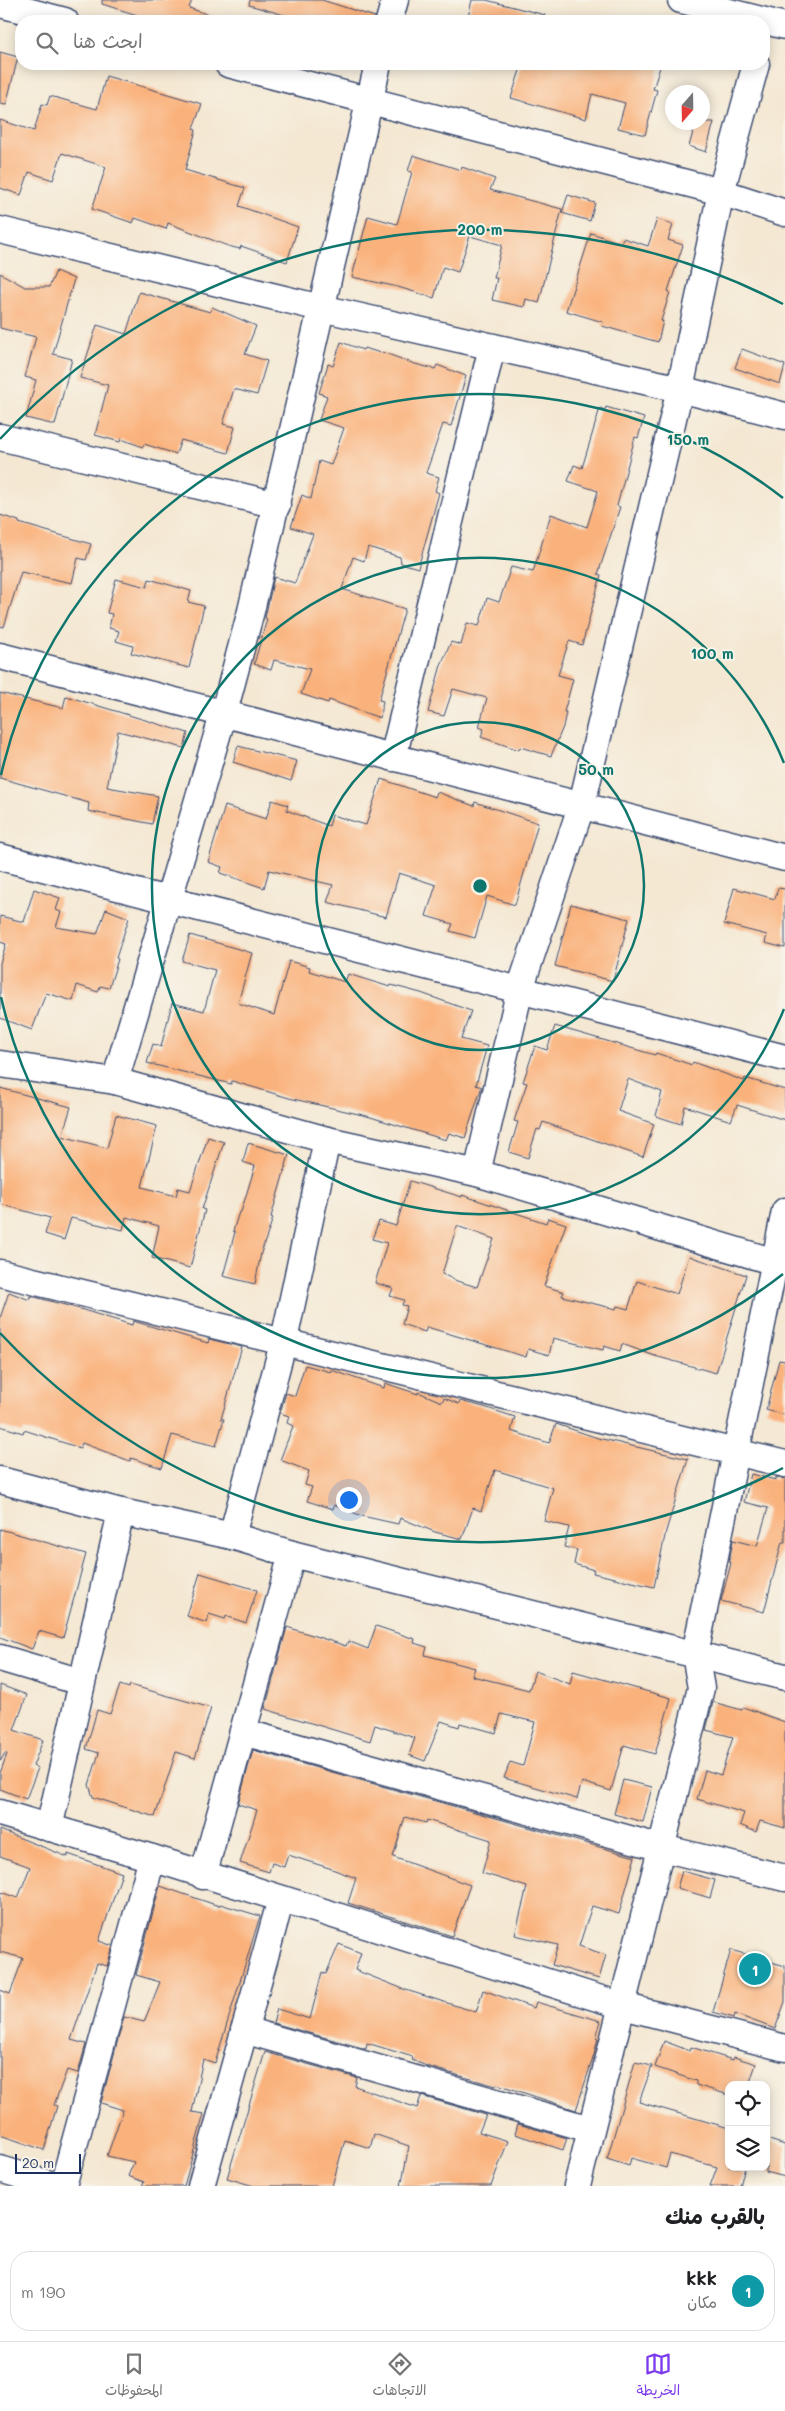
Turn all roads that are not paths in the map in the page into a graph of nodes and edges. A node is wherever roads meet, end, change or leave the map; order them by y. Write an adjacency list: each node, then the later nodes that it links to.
1 (395, 0): 5 (street)
2 (681, 0): 6 (street)
3 (0, 4): 4 (street)
4 (42, 15)
5 (391, 15)
6 (732, 15)
7 (252, 70): 10 (street)
8 (376, 70): 10 (street)
9 (754, 70): 11 (street)
10 (369, 100): 11 (street); 14 (street)
11 (721, 192): 12 (street); 16 (street)
12 (785, 213)
13 (0, 230): 14 (street)
14 (321, 308): 15 (street); 19 (street)
15 (492, 347): 16 (street); 22 (street)
16 (680, 389): 17 (street); 23 (street)
17 (785, 416)
18 (0, 437): 19 (street)
19 (277, 505): 21 (street)
20 (0, 656): 21 (street)
21 (224, 712): 22 (street); 26 (street)
22 (393, 758): 23 (street)
23 (582, 804): 25 (street); 27 (street)
24 (0, 857): 26 (street)
25 (785, 858)
26 (169, 899): 27 (street); 30 (street)
27 (520, 989): 28 (street); 32 (street)
28 (785, 1058)
29 (0, 1064): 30 (street)
30 (115, 1081): 31 (street)
31 (327, 1140): 32 (street); 36 (street)
32 (477, 1173): 34 (street)
33 (785, 1210): 34 (street)
34 (779, 1263): 37 (street)
35 (0, 1273): 36 (street)
36 (284, 1340): 37 (street); 41 (street)
37 (735, 1450): 38 (street); 43 (street)
38 (785, 1464)
39 (0, 1480): 40 (street)
40 (121, 1512): 41 (street); 46 (street)
41 (232, 1536): 42 (street)
42 (292, 1554): 43 (street); 47 (street)
43 (694, 1654): 45 (street); 50 (street)
44 (0, 1658): 46 (street)
45 (785, 1677)
46 (80, 1682): 49 (street)
47 (242, 1732): 50 (street); 52 (street)
48 (0, 1813): 49 (street)
49 (49, 1828): 51 (street)
50 (662, 1848): 53 (street); 55 (street)
51 (152, 1858): 52 (street); 61 (street)
52 (204, 1876): 54 (street)
53 (785, 1878)
54 (281, 1899): 55 (street); 56 (street)
55 (623, 2006): 57 (street); 58 (street)
56 (244, 2030): 58 (street); 62 (street)
57 (785, 2048)
58 (590, 2129): 63 (street)
59 (0, 2169): 60 (street)
60 (56, 2186)
61 (63, 2186)
62 (201, 2186)
63 (577, 2186)

